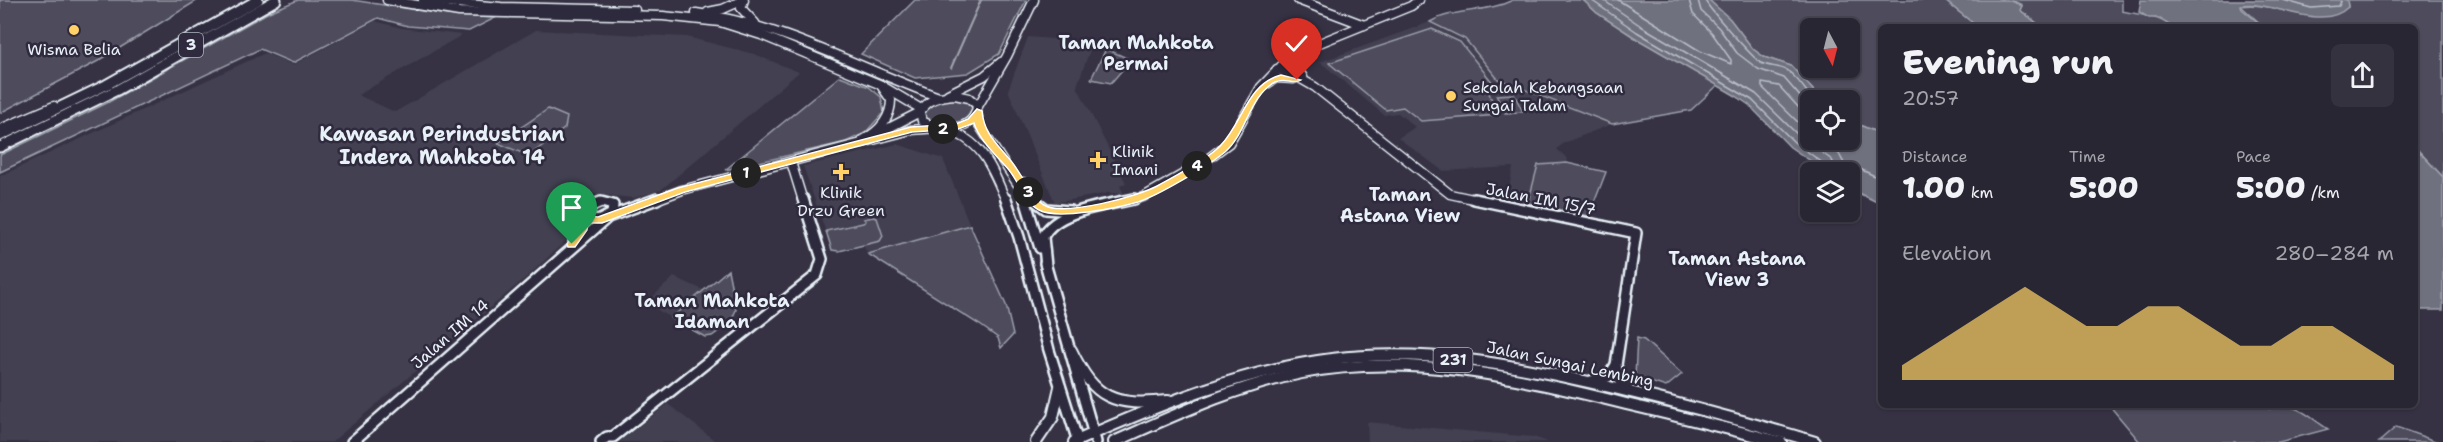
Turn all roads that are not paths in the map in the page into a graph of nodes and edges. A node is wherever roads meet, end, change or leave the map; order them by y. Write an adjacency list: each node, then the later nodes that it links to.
1 (246, 0): 26 (highway)
2 (258, 0): 23 (highway, 3)
3 (268, 0): 23 (highway, 3)
4 (276, 0): 12 (highway)
5 (283, 0): 12 (highway)
6 (387, 0): 17 (street)
7 (423, 0): 13 (street)
8 (744, 0): 13 (street); 14 (street); 15 (street)
9 (1034, 0): 19 (street)
10 (1298, 0): 16 (street)
11 (1419, 0): 16 (street)
12 (257, 11): 32 (highway)
13 (702, 14): 14 (street)
14 (726, 17): 15 (street); 17 (street)
15 (756, 24): 25 (street)
16 (1364, 25): 18 (street)
17 (740, 28): 22 (street)
18 (1312, 46): 20 (street); 21 (street)
19 (1007, 56): 25 (street); 27 (street)
20 (1277, 69): 21 (street, Jalan IM 15/7); 24 (street)
21 (1309, 83): 24 (street); 45 (street, Jalan IM 15/7)
22 (879, 84): 28 (street); 34 (street)
23 (110, 86): 31 (highway, 3); 32 (highway, 3)
24 (1257, 93): 39 (street)
25 (942, 96): 27 (street); 28 (street)
26 (54, 106): 30 (street); 31 (highway)
27 (977, 110): 29 (street); 36 (street)
28 (921, 111): 29 (street); 33 (street)
29 (940, 128): 33 (street); 47 (street)
30 (0, 129)
31 (0, 135)
32 (0, 145)
33 (858, 145): 34 (street)
34 (847, 148): 35 (street)
35 (791, 162): 37 (street); 51 (street)
36 (1004, 162): 39 (street); 43 (street)
37 (651, 199): 38 (street); 41 (street)
38 (606, 202): 40 (street); 41 (street)
39 (1091, 209): 43 (street)
40 (584, 217): 41 (street); 42 (street)
41 (608, 217): 42 (street, Jalan IM 14)
42 (568, 250): 52 (street, Jalan IM 14)
43 (1046, 266): 44 (street)
44 (1071, 350): 49 (main road); 50 (street)
45 (1616, 365): 46 (street); 48 (street)
46 (1585, 381): 48 (main road, Jalan Sungai Lembing / 231); 49 (main road, Jalan Sungai Lembing / 231)
47 (1060, 387): 54 (main road); 55 (street)
48 (1631, 393): 58 (main road, Jalan Sungai Lembing / 231)
49 (1181, 400): 50 (main road, Jalan Sungai Lembing / 231)
50 (1095, 438): 55 (main road, Jalan Sungai Lembing / 231)
51 (613, 440): 53 (street)
52 (352, 442)
53 (602, 442)
54 (1036, 442)
55 (1076, 442)
56 (1114, 442): 57 (main road, Jalan Sungai Lembing / 231)
57 (1781, 442)
58 (1815, 442)

